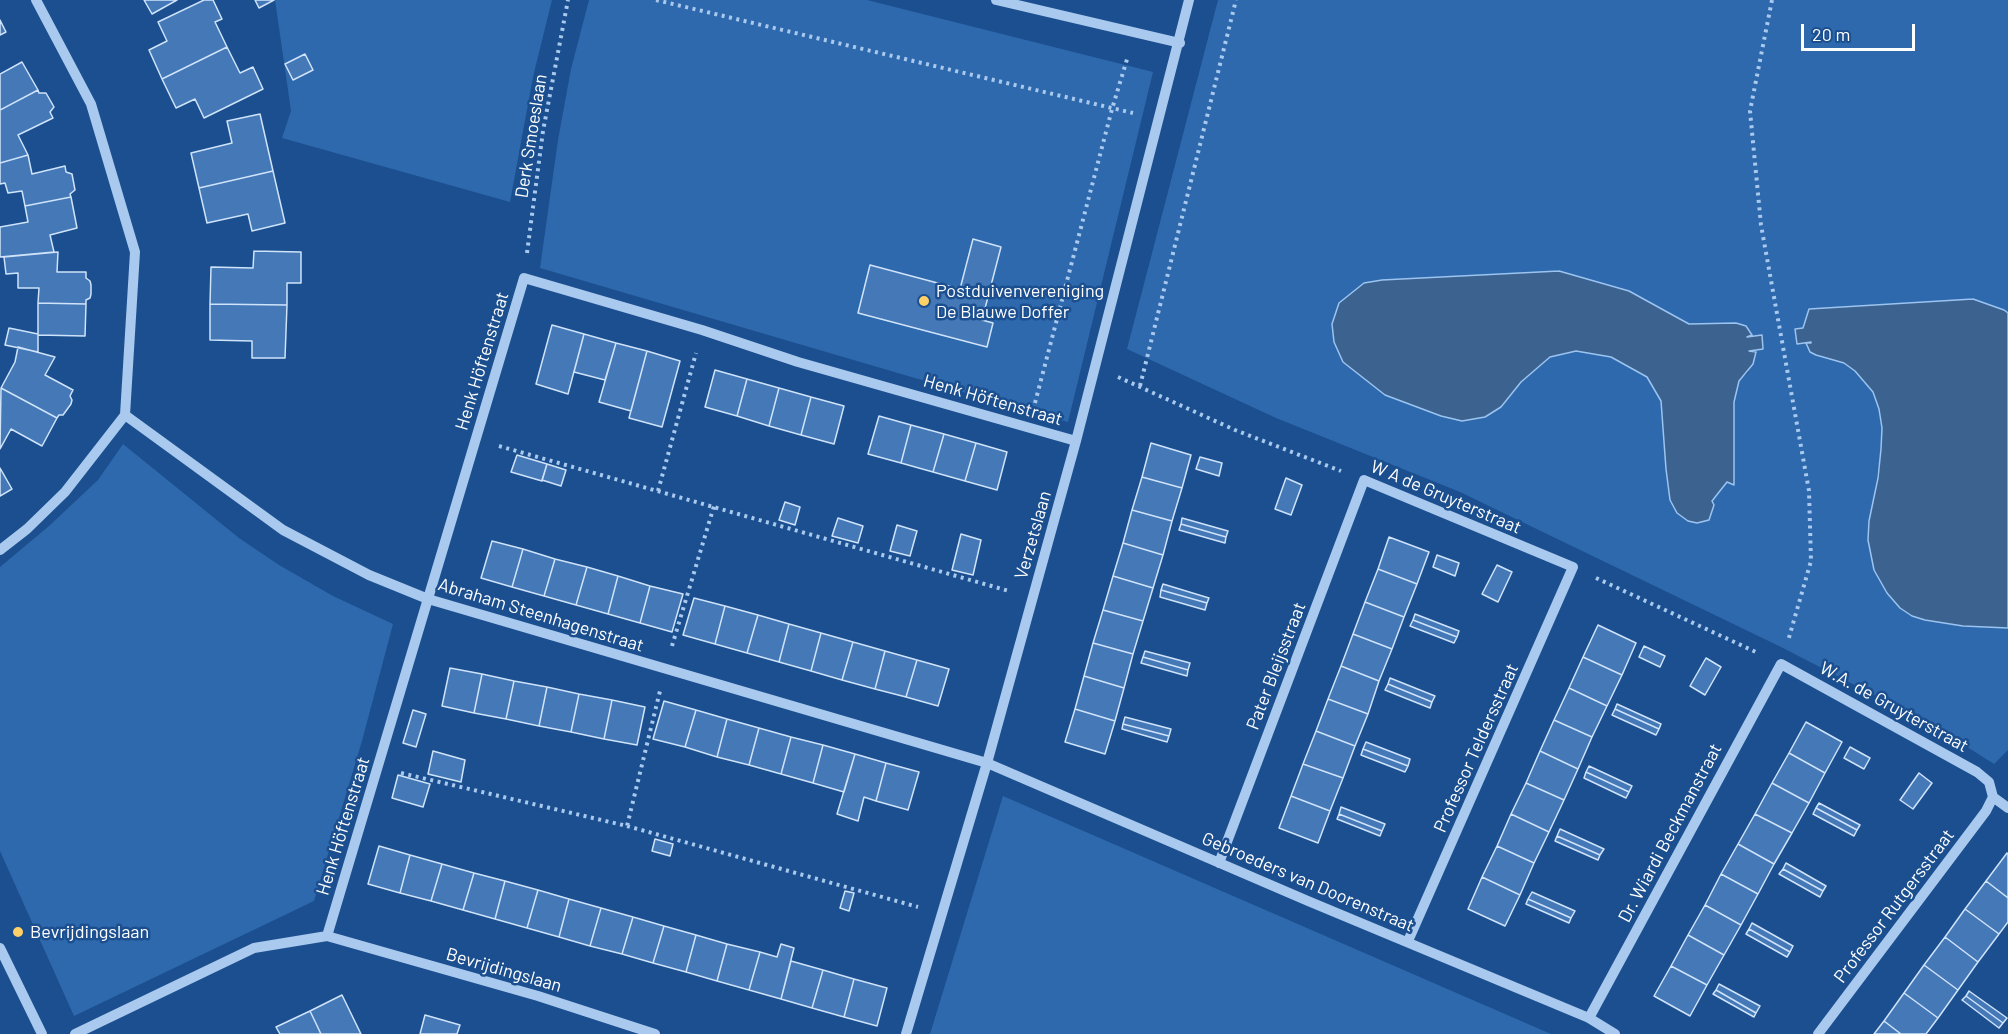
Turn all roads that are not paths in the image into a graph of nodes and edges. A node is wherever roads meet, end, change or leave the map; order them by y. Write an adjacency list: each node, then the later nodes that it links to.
1 (36, 0): 5 (street)
2 (996, 0): 4 (street)
3 (1190, 0): 4 (street, Verzetslaan)
4 (1180, 43): 6 (street, Verzetslaan)
5 (124, 415): 8 (street); 10 (street, Abraham Steenhagenstraat)
6 (1076, 441): 10 (street, Henk Höftenstraat); 12 (street, Verzetslaan)
7 (1364, 480): 9 (street, W A de Gruyterstraat); 15 (street, Pater Bleijsstraat)
8 (0, 550)
9 (1573, 567): 17 (street, Professor Teldersstraat)
10 (428, 599): 12 (street, Abraham Steenhagenstraat); 16 (street, Henk Höftenstraat)
11 (1781, 664): 13 (street, W.A. de Gruyterstraat); 19 (street, Dr. Wiardi Beckmanstraat)
12 (987, 763): 15 (street, Gebroeders van Doorenstraat); 23 (street, Verzetslaan)
13 (1993, 797): 14 (street); 25 (street, Professor Rutgersstraat)
14 (2008, 808)
15 (1219, 863): 17 (street, Gebroeders van Doorenstraat)
16 (327, 936): 21 (street, Bevrijdingslaan); 22 (street, Bevrijdingslaan)
17 (1408, 942): 19 (street, Gebroeders van Doorenstraat)
18 (0, 948): 20 (street)
19 (1589, 1018): 24 (street, Gebroeders van Doorenstraat)
20 (42, 1034)
21 (75, 1034)
22 (655, 1034)
23 (906, 1034)
24 (1615, 1034)
25 (1818, 1034)

